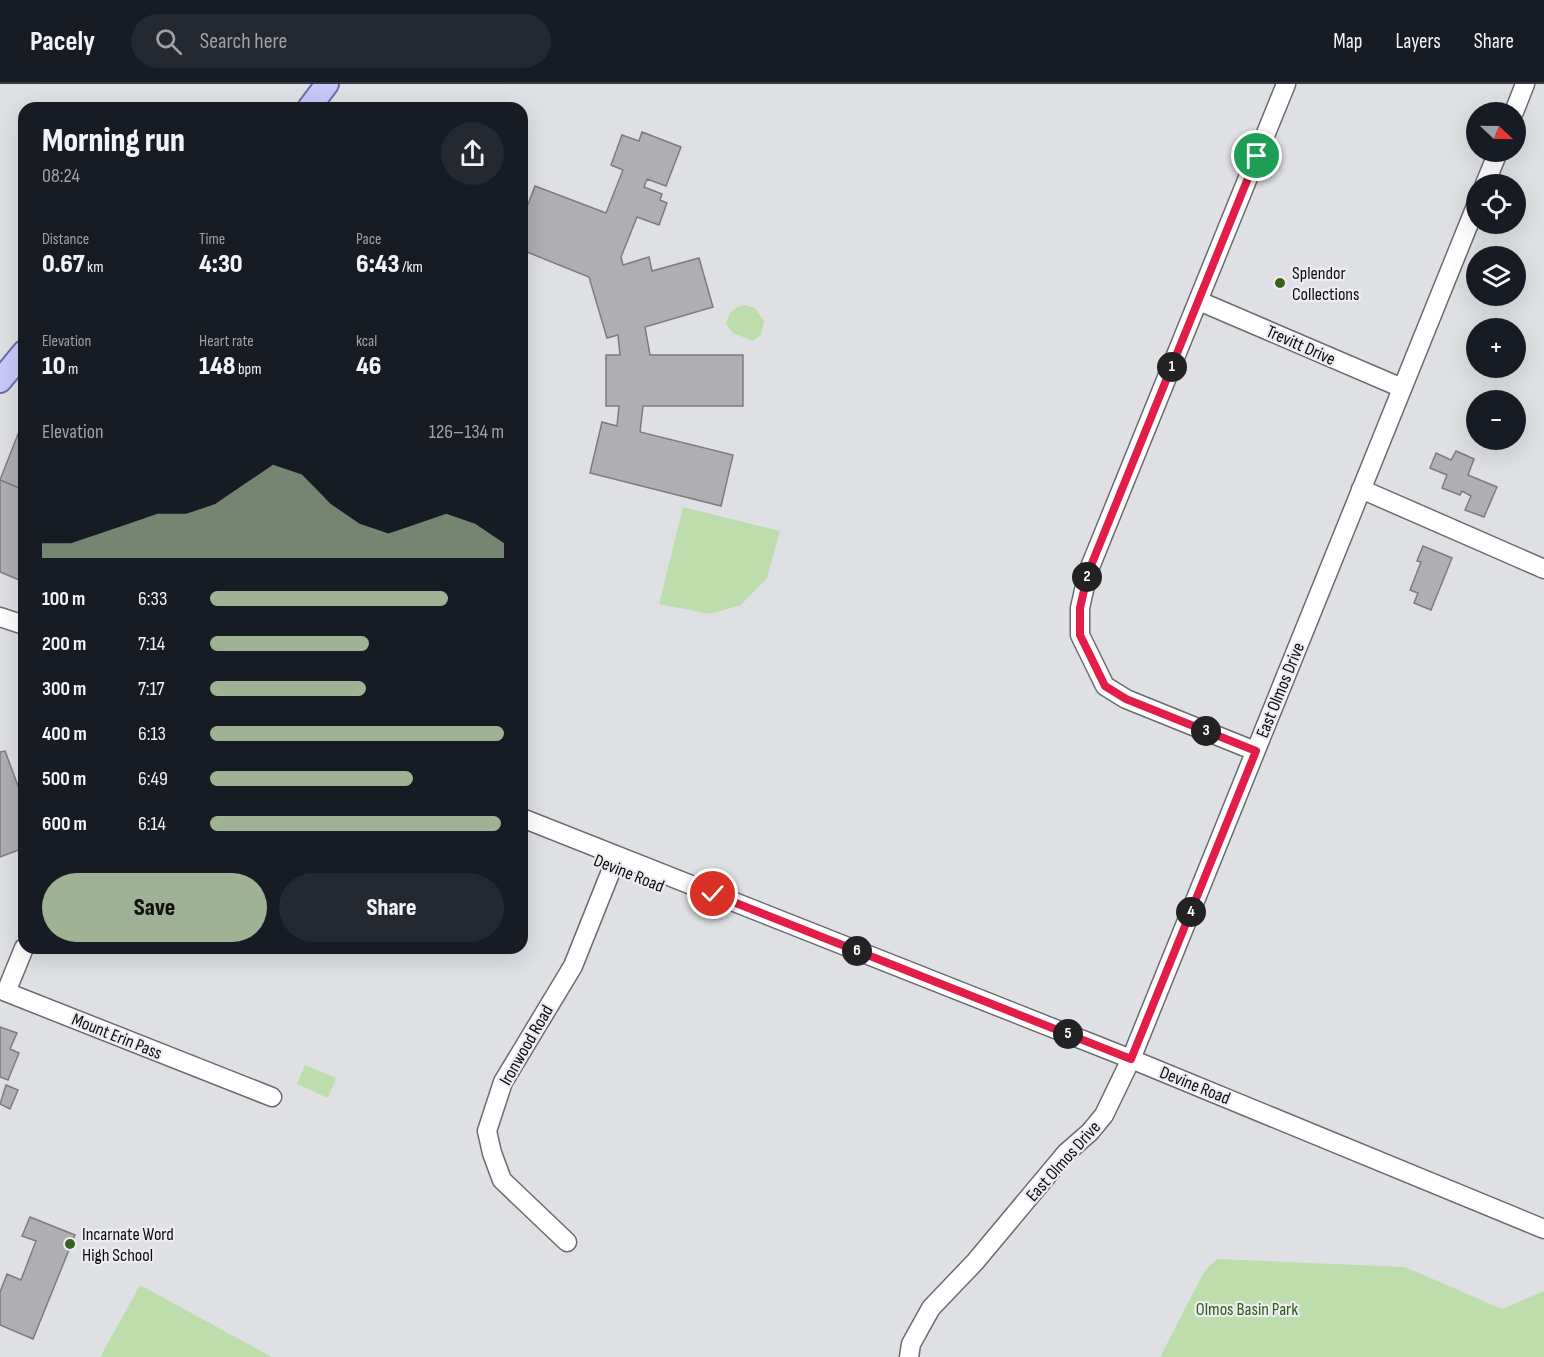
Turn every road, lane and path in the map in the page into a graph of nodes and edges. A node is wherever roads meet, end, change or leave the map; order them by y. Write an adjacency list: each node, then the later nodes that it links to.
1 (327, 84): 4 (main road)
2 (1286, 84): 7 (street)
3 (1525, 84): 5 (street)
4 (314, 102)
5 (1518, 102)
6 (1466, 231): 10 (street, East Olmos Drive)
7 (1200, 301): 10 (street, Trevitt Drive); 15 (street)
8 (18, 359): 9 (main road)
9 (0, 381)
10 (1402, 388): 11 (street, East Olmos Drive)
11 (1361, 489): 12 (street); 15 (street, East Olmos Drive)
12 (1544, 569)
13 (0, 617): 14 (street)
14 (18, 623)
15 (1256, 751): 21 (street, East Olmos Drive)
16 (528, 821): 19 (street, Devine Road)
17 (528, 825): 18 (street, Devine Road)
18 (613, 866): 19 (street, Devine Road); 24 (street, Ironwood Road)
19 (777, 919): 21 (street, Devine Road)
20 (22, 954): 22 (street, Mount Erin Pass)
21 (1131, 1059): 23 (street, Devine Road); 25 (street, East Olmos Drive)
22 (272, 1097)
23 (1544, 1228)
24 (567, 1242)
25 (909, 1357)

